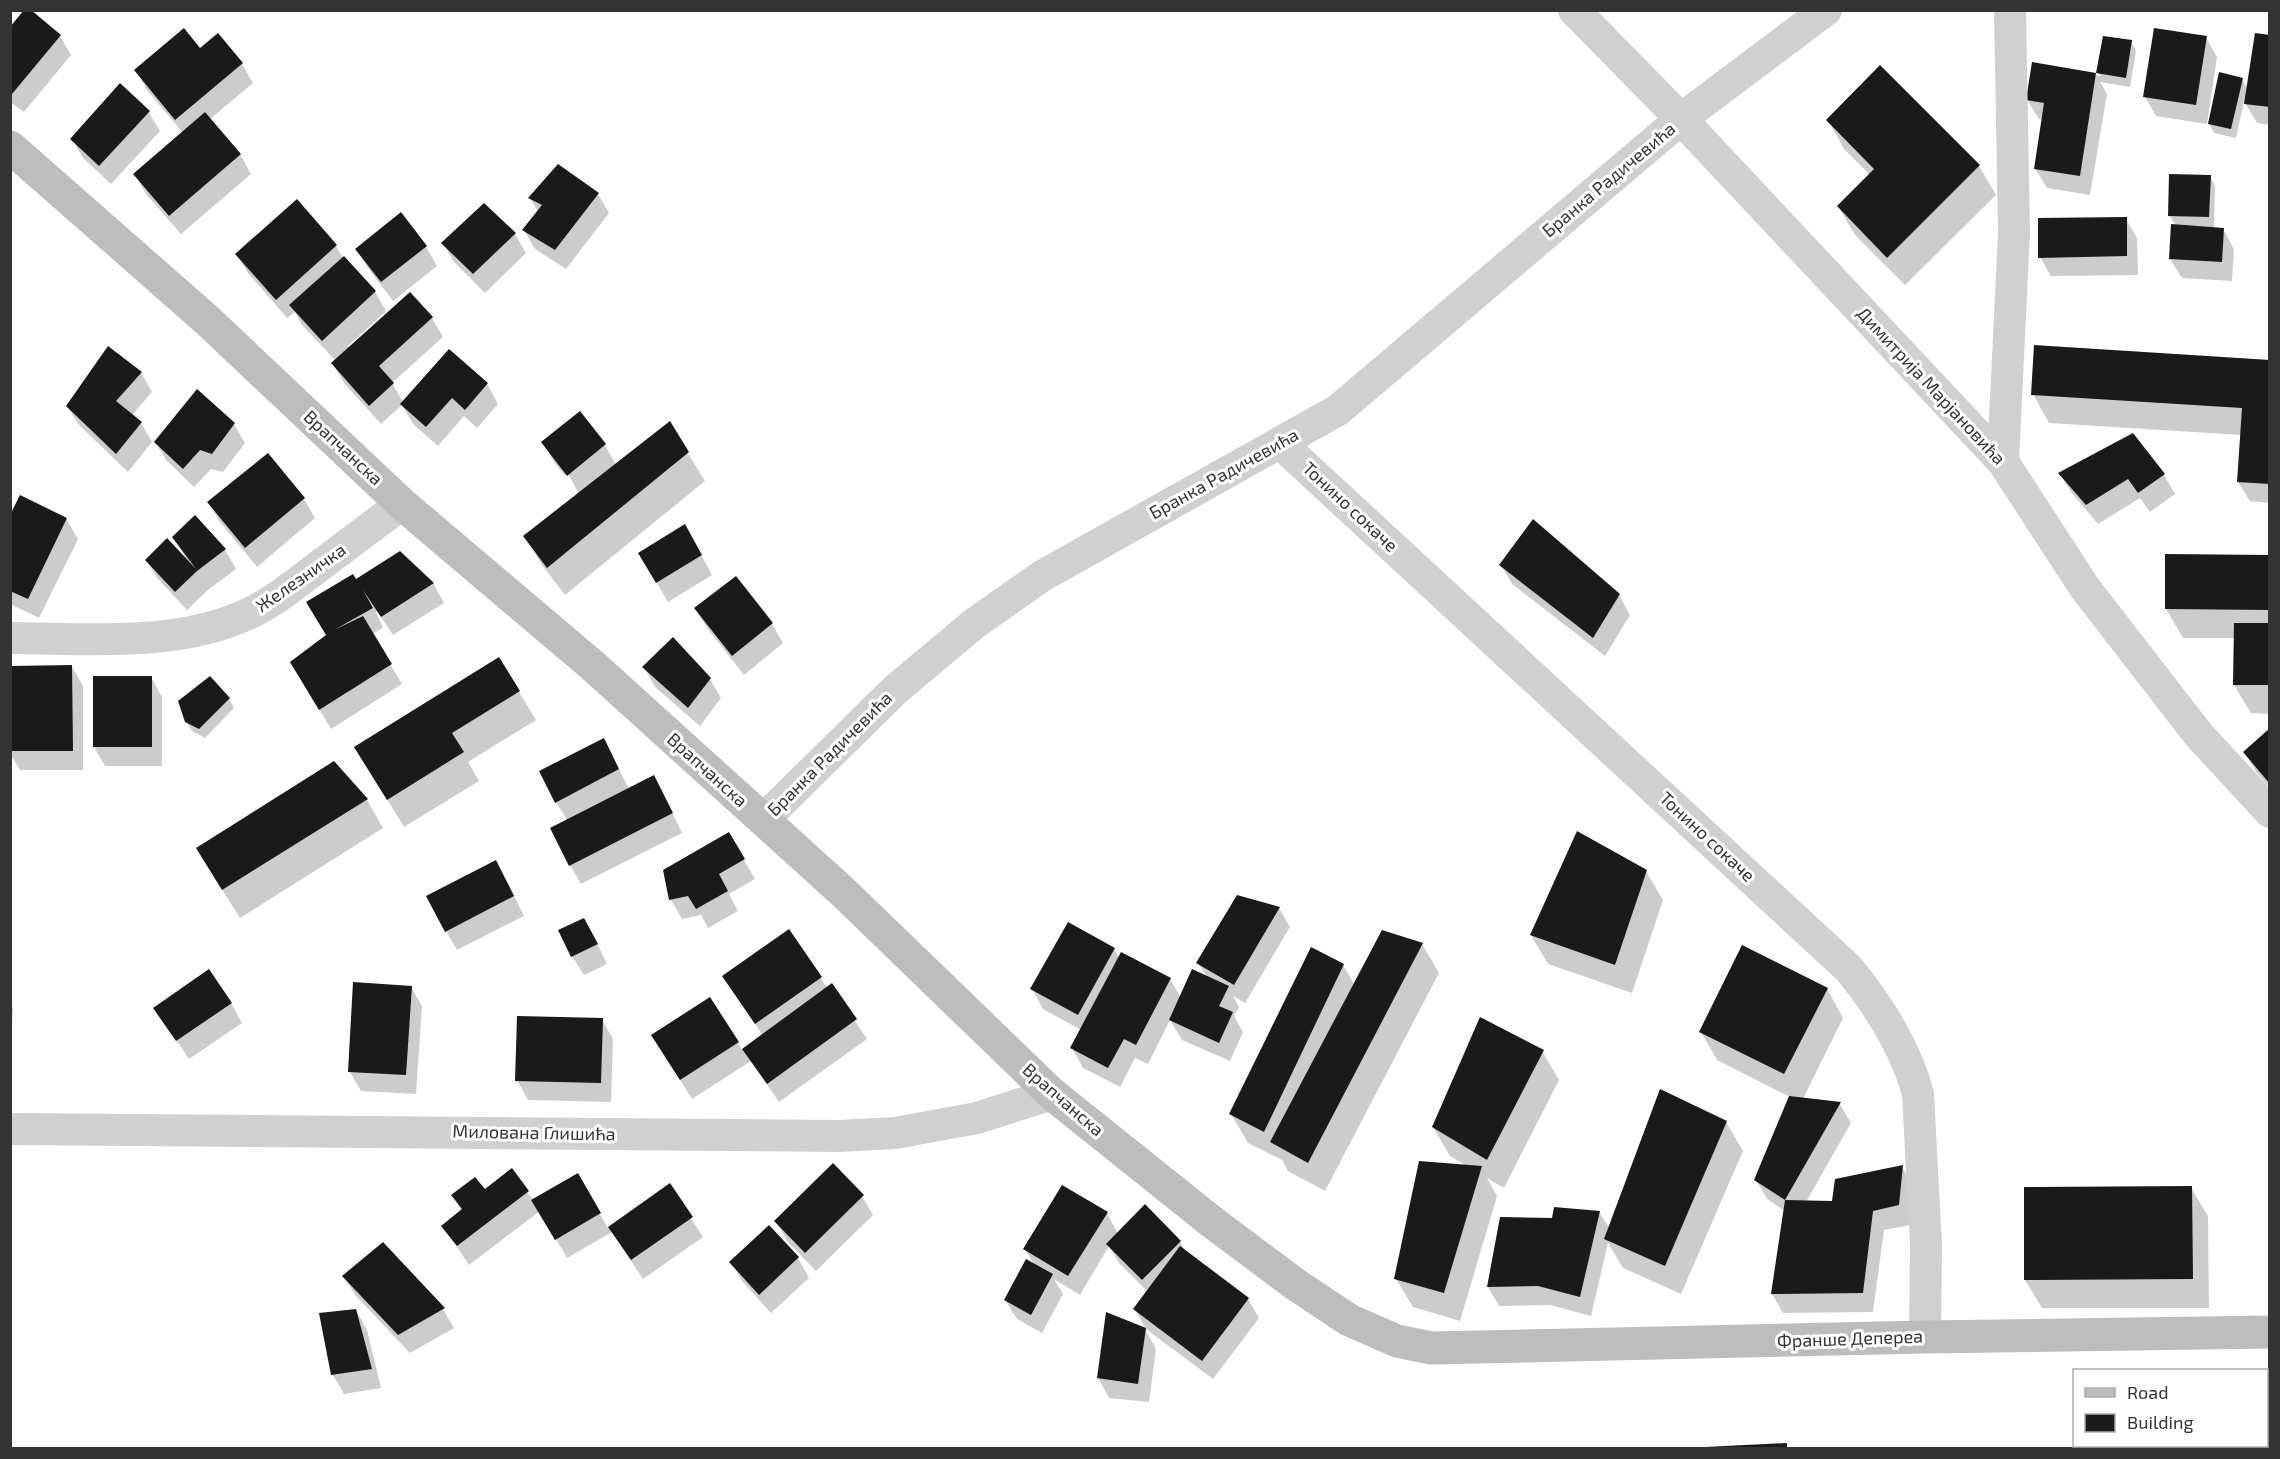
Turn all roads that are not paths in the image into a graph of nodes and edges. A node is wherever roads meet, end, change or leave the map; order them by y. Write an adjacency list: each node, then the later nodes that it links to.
1 (1574, 10): 4 (street, Димитрија Марјановића)
2 (1826, 10): 4 (street)
3 (2010, 10): 7 (street)
4 (1681, 119): 6 (street, Бранка Радичевића); 7 (street, Димитрија Марјановића)
5 (10, 147): 8 (main road, Врапчанска)
6 (1280, 443): 11 (street, Бранка Радичевића); 15 (street, Тонино сокаче)
7 (2003, 462): 10 (street, Димитрија Марјановића)
8 (402, 504): 9 (street, Железничка); 11 (main road, Врапчанска)
9 (10, 638)
10 (2270, 812)
11 (763, 820): 12 (main road, Врапчанска)
12 (1052, 1094): 13 (street, Милована Глишића); 16 (main road, Врапчанска)
13 (10, 1129)
14 (2270, 1332): 15 (main road, Франше Депереа)
15 (1925, 1337): 16 (main road, Франше Депереа)
16 (1431, 1348)

